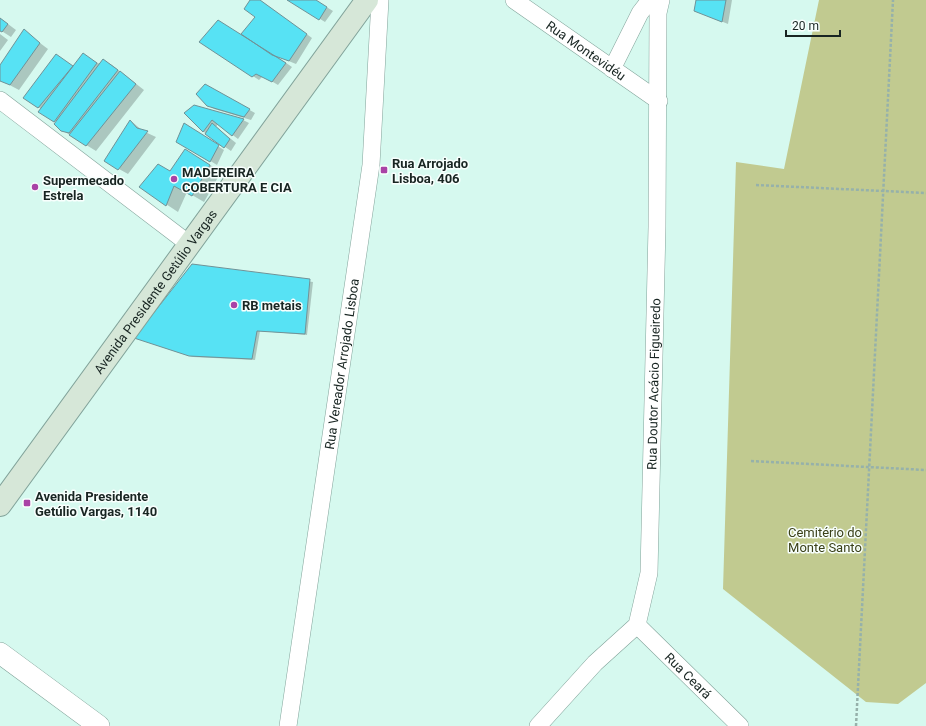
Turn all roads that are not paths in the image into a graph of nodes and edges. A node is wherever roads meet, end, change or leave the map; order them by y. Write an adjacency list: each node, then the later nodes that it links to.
1 (367, 0): 9 (main road, Avenida Presidente Getúlio Vargas)
2 (380, 0): 14 (street, Rua Vereador Arrojado Lisboa)
3 (514, 0): 6 (street, Rua Montevidéu)
4 (650, 0): 6 (street)
5 (661, 0): 8 (street, Rua Doutor Acácio Figueiredo)
6 (612, 69): 8 (street, Rua Montevidéu)
7 (0, 100): 9 (street)
8 (659, 101): 11 (street, Rua Doutor Acácio Figueiredo)
9 (189, 244): 10 (main road, Avenida Presidente Getúlio Vargas)
10 (0, 505)
11 (637, 626): 15 (street); 16 (street, Rua Ceará)
12 (0, 653): 13 (street)
13 (99, 726)
14 (288, 726)
15 (538, 726)
16 (740, 726)

